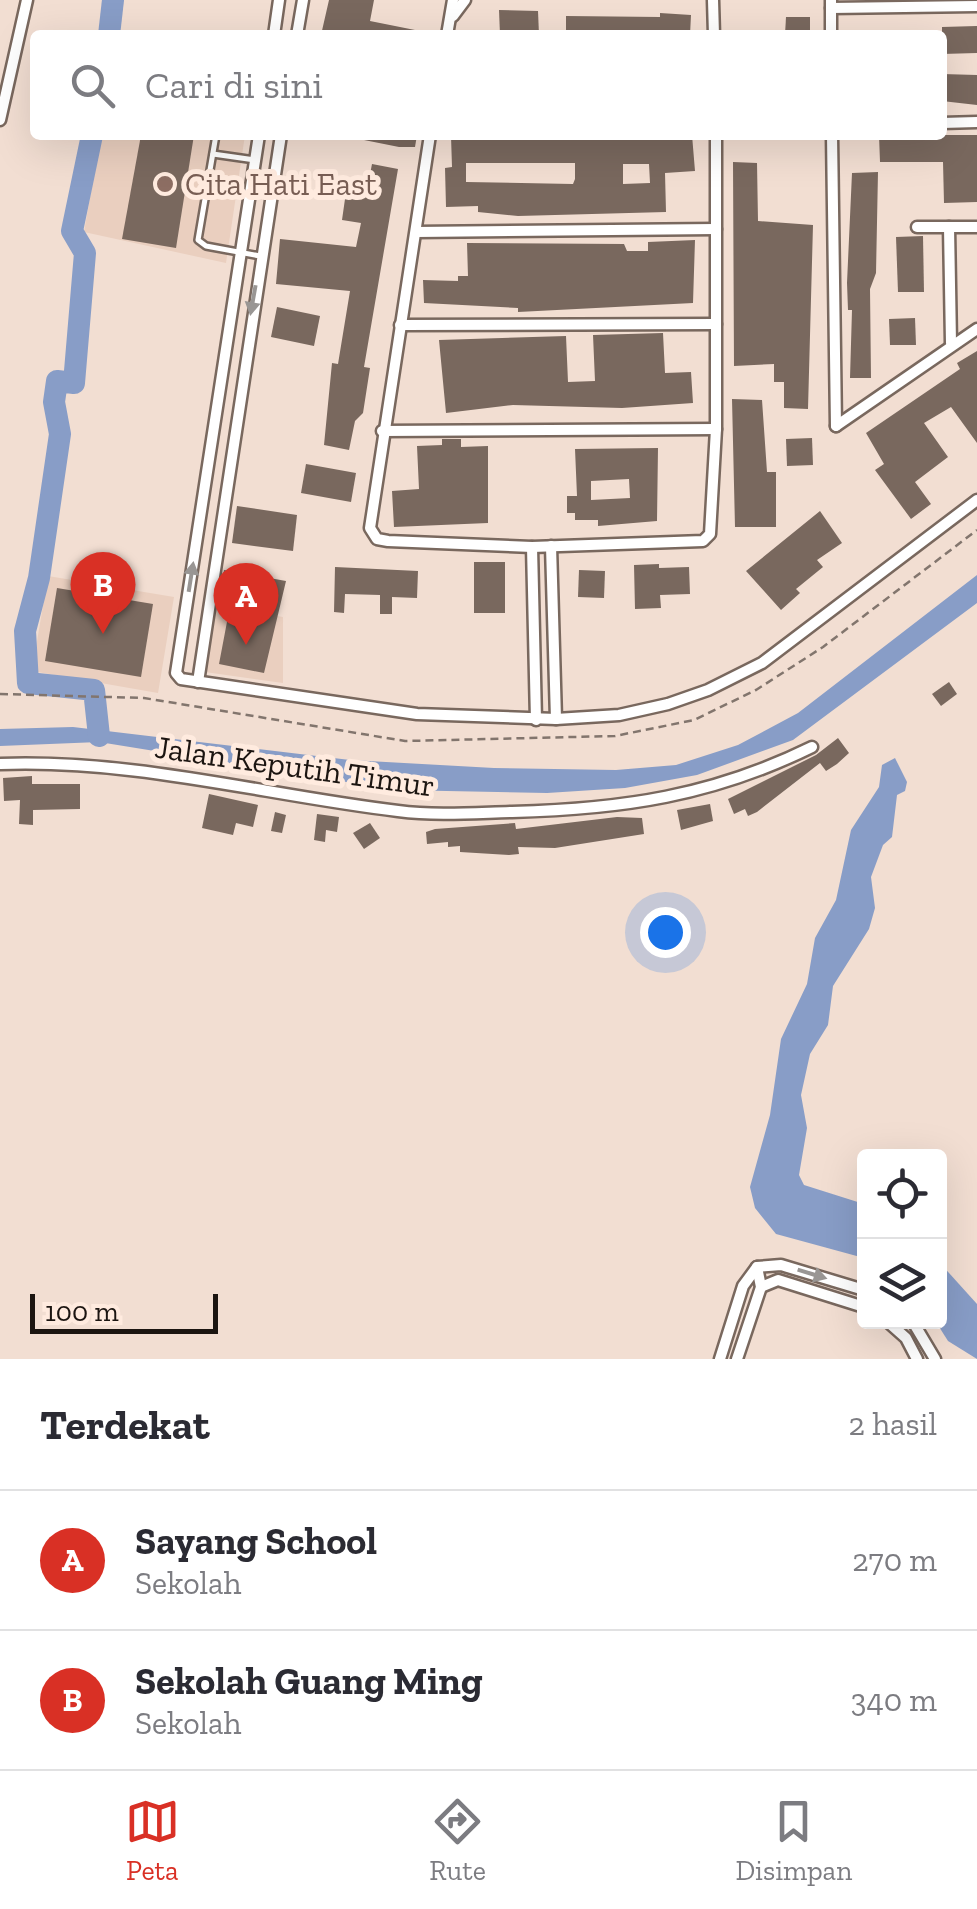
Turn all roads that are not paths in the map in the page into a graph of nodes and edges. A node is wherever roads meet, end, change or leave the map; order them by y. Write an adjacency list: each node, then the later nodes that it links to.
1 (27, 0): 15 (street)
2 (279, 0): 10 (street)
3 (303, 0): 11 (street)
4 (453, 0): 9 (street)
5 (465, 0): 9 (street)
6 (714, 0): 13 (street)
7 (831, 4): 8 (street); 14 (street)
8 (977, 6)
9 (449, 20): 12 (street)
10 (275, 30)
11 (298, 30)
12 (448, 30)
13 (714, 30)
14 (831, 30)
15 (2, 100): 16 (street)
16 (0, 120)
17 (947, 122): 18 (street)
18 (977, 122)
19 (215, 140): 25 (lane)
20 (259, 140): 26 (street)
21 (279, 140): 28 (street)
22 (429, 140): 33 (street)
23 (716, 140): 32 (street)
24 (832, 140): 39 (street)
25 (213, 154): 26 (lane); 34 (lane)
26 (256, 160): 27 (street)
27 (248, 214): 28 (street); 34 (street)
28 (267, 216): 35 (street)
29 (917, 227): 30 (street)
30 (949, 227): 31 (street); 39 (street)
31 (977, 227)
32 (716, 229): 33 (street); 37 (street)
33 (416, 232): 36 (street)
34 (242, 254): 35 (lane); 47 (street, one-way to 34)
35 (260, 256): 47 (street, one-way to 47)
36 (400, 324): 37 (street); 41 (street)
37 (716, 324): 40 (street)
38 (977, 328): 39 (street)
39 (951, 342)
40 (716, 430): 41 (street); 43 (street)
41 (382, 432): 44 (street)
42 (977, 500): 49 (street)
43 (552, 546): 44 (street); 45 (street)
44 (532, 547): 46 (street)
45 (554, 626): 46 (street); 49 (street)
46 (534, 627): 48 (street)
47 (198, 682): 48 (street)
48 (536, 720): 49 (street)
49 (556, 720)
50 (812, 746): 51 (street, Jalan Keputih Timur)
51 (0, 764)
52 (758, 1267): 53 (street); 54 (street, one-way to 54); 58 (street)
53 (762, 1287): 55 (street); 59 (street)
54 (857, 1288)
55 (857, 1305)
56 (896, 1329): 60 (street)
57 (916, 1329): 61 (street)
58 (720, 1359)
59 (736, 1359)
60 (917, 1359)
61 (935, 1359)

